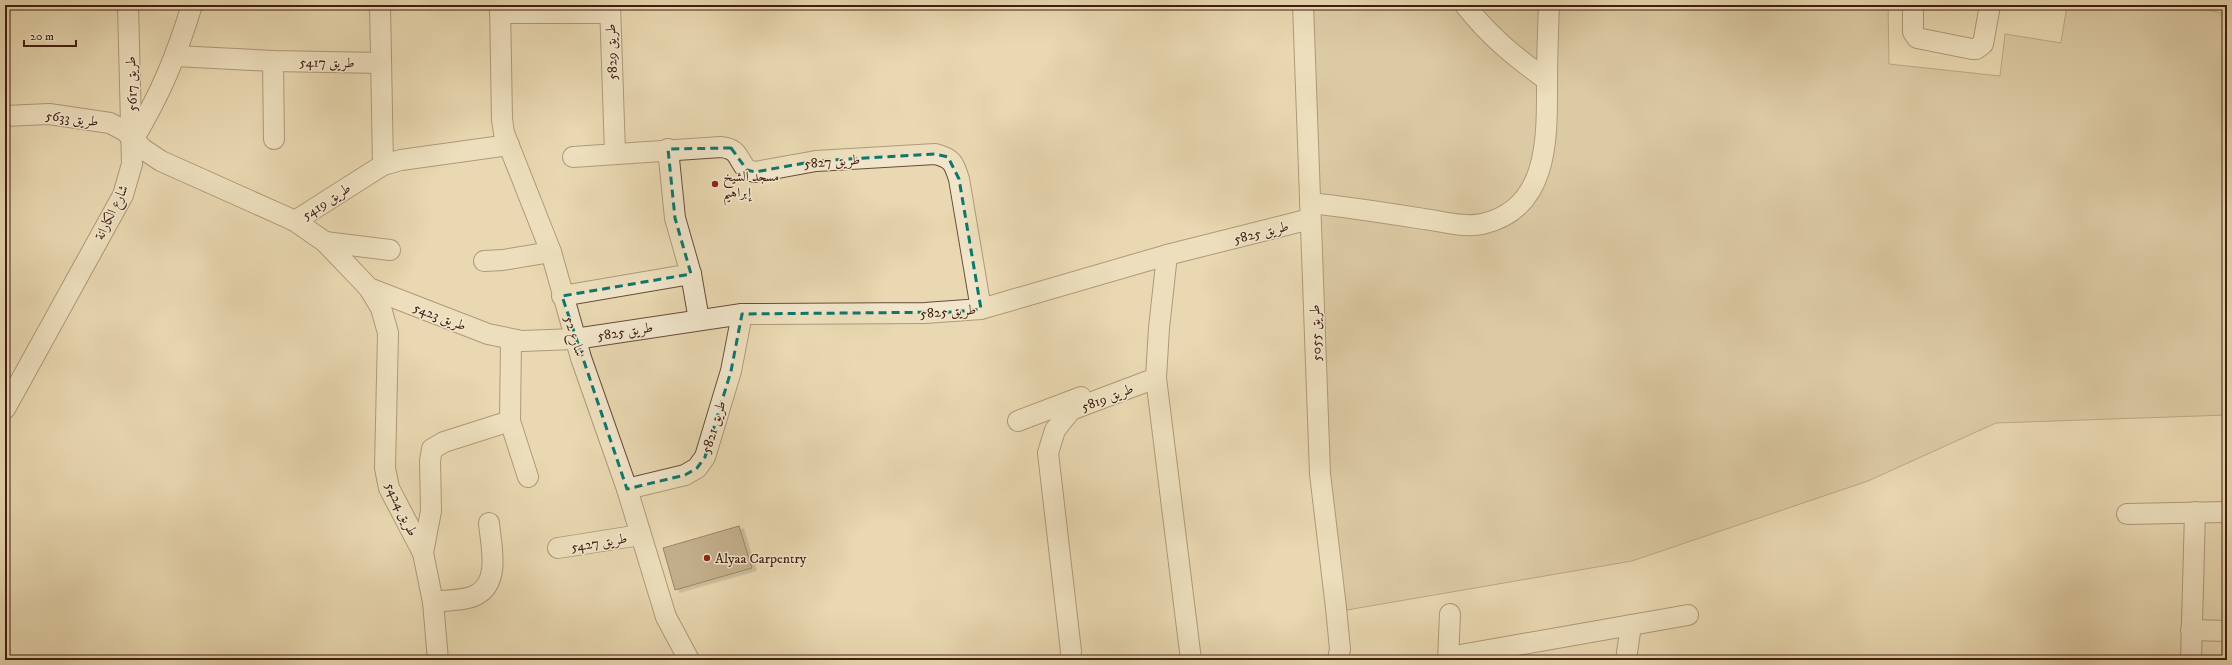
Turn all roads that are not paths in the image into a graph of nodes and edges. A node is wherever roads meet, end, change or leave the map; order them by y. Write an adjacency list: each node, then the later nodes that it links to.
1 (128, 5): 18 (street, طريق 5617)
2 (192, 5): 12 (street, شارع الكارانة)
3 (380, 5): 14 (street)
4 (1303, 5): 24 (street, طريق 5055)
5 (1465, 5): 15 (street)
6 (1549, 5): 15 (street)
7 (1913, 5): 8 (street)
8 (1990, 5)
9 (500, 9): 10 (street, طريق 5829); 19 (street, شارع 52)
10 (534, 9): 11 (street, طريق 5829)
11 (610, 9): 21 (street, طريق 5829)
12 (176, 56): 13 (street, طريق 5417); 18 (street, شارع الكارانة)
13 (273, 61): 14 (street, طريق 5417); 17 (street)
14 (381, 63): 23 (street)
15 (1547, 80): 24 (street)
16 (5, 116): 18 (street, طريق 5633)
17 (274, 139)
18 (133, 140): 25 (street, طريق 5419); 40 (street, شارع الكارانة)
19 (509, 145): 23 (street, طريق 5419); 28 (street, شارع 52)
20 (668, 150): 21 (street, طريق 5827); 31 (street); 34 (street, طريق 5827)
21 (615, 153): 22 (street, طريق 5827)
22 (573, 157)
23 (383, 165): 25 (street, طريق 5419)
24 (1310, 211): 29 (street, طريق 5825); 63 (street, طريق 5055)
25 (295, 221): 26 (street, طريق 5423)
26 (325, 242): 27 (street, طريق 5423); 32 (street, طريق 5423)
27 (390, 250)
28 (551, 252): 30 (street); 33 (street, شارع 52)
29 (1167, 255): 34 (street, طريق 5825); 39 (street)
30 (484, 261)
31 (691, 274): 33 (street); 36 (street)
32 (369, 288): 37 (street, طريق 5423); 51 (street, طريق 5424)
33 (562, 296): 38 (street, شارع 52)
34 (981, 309): 35 (street, طريق 5825)
35 (742, 314): 36 (street, طريق 5825); 44 (street, طريق 5821)
36 (699, 320): 38 (street, طريق 5825)
37 (511, 340): 38 (street, طريق 5423); 41 (street)
38 (575, 340): 44 (street, شارع 52)
39 (1157, 373): 42 (street); 61 (street, طريق 5819); 62 (street)
40 (5, 409)
41 (510, 421): 43 (street); 51 (street)
42 (1018, 421)
43 (528, 477)
44 (627, 489): 49 (street, شارع 52)
45 (2195, 512): 46 (street); 47 (street); 56 (street)
46 (2227, 512)
47 (2127, 514)
48 (488, 523): 52 (street)
49 (640, 535): 50 (street, طريق 5427); 60 (street, شارع 52)
50 (558, 548)
51 (423, 553): 52 (street, طريق 5424)
52 (433, 602): 59 (street, طريق 5424)
53 (1450, 614): 58 (street)
54 (1688, 615): 55 (street)
55 (1631, 625): 58 (street); 64 (street)
56 (2191, 630): 57 (street); 65 (street)
57 (2227, 631)
58 (1448, 659)
59 (438, 660)
60 (688, 660)
61 (1070, 660)
62 (1191, 660)
63 (1338, 660)
64 (1626, 660)
65 (2191, 660)

